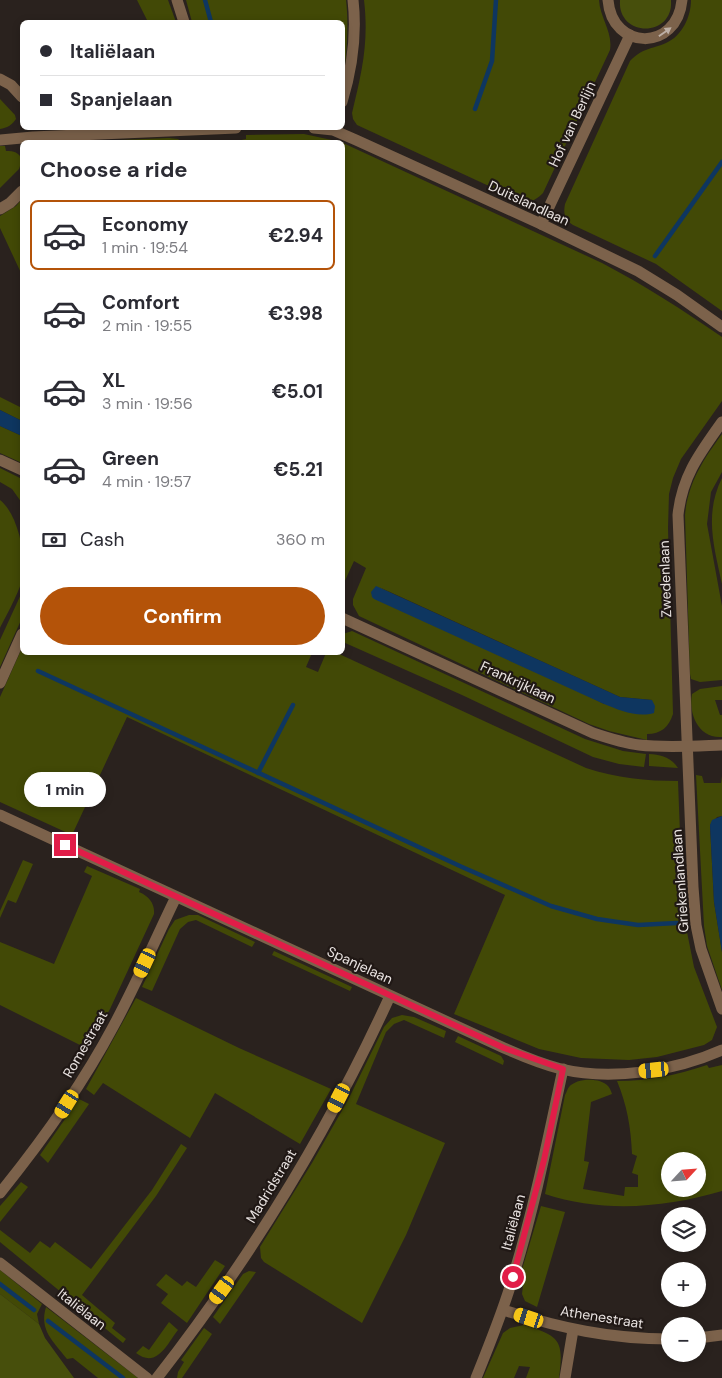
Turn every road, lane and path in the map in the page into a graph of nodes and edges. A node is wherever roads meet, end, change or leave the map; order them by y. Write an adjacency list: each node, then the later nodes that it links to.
1 (177, 0): 5 (street)
2 (353, 0): 8 (street)
3 (608, 0): 6 (street)
4 (682, 0): 6 (street, one-way to 4)
5 (183, 20)
6 (630, 35): 16 (street, Hof van Berlijn)
7 (0, 78): 9 (street)
8 (345, 92)
9 (20, 95)
10 (179, 130): 12 (street)
11 (336, 130): 16 (street, Duitslandlaan)
12 (33, 136): 13 (street)
13 (0, 140)
14 (20, 193): 15 (street)
15 (0, 209)
16 (541, 224): 17 (street, Duitslandlaan)
17 (722, 327)
18 (722, 422): 25 (street, Zwedenlaan)
19 (0, 460): 20 (street)
20 (20, 469)
21 (345, 619): 25 (street, Frankrijklaan)
22 (20, 638): 23 (street)
23 (0, 683)
24 (722, 745): 25 (street, Frankrijklaan)
25 (688, 747): 29 (street, Griekenlandlaan)
26 (0, 815): 27 (street, Spanjelaan)
27 (176, 897): 28 (street, Spanjelaan); 32 (street, Romestraat)
28 (390, 996): 31 (street, Spanjelaan); 40 (street, Madridstraat)
29 (722, 1010)
30 (722, 1050): 31 (street, Spanjelaan)
31 (563, 1069): 34 (street, Italiëlaan)
32 (0, 1193)
33 (0, 1263): 39 (street, Italiëlaan)
34 (503, 1310): 35 (street, Athenestraat); 41 (street, Italiëlaan)
35 (573, 1330): 38 (street, Athenestraat); 42 (street)
36 (722, 1335): 37 (street)
37 (706, 1337)
38 (661, 1339)
39 (147, 1378)
40 (157, 1378)
41 (476, 1378)
42 (565, 1378)

